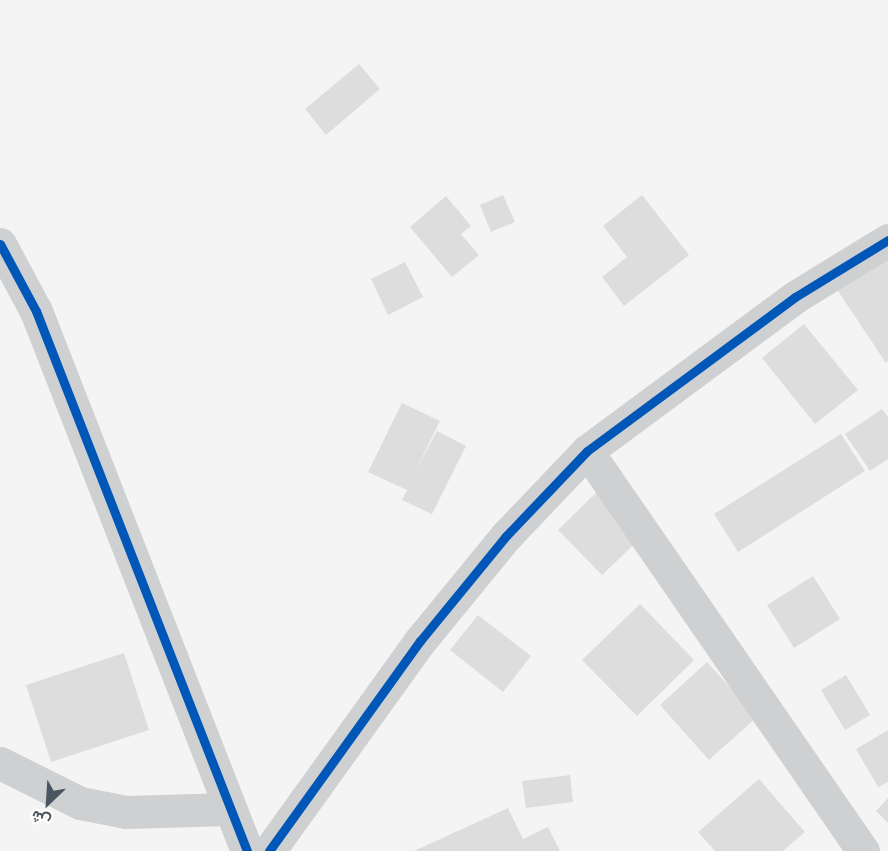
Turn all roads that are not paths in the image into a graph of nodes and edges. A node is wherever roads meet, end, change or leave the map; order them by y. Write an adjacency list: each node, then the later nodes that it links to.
1 (888, 240): 3 (street)
2 (0, 244): 5 (street)
3 (587, 452): 7 (street); 8 (street)
4 (0, 763): 5 (street)
5 (229, 809): 6 (street)
6 (247, 851)
7 (268, 851)
8 (863, 851)

